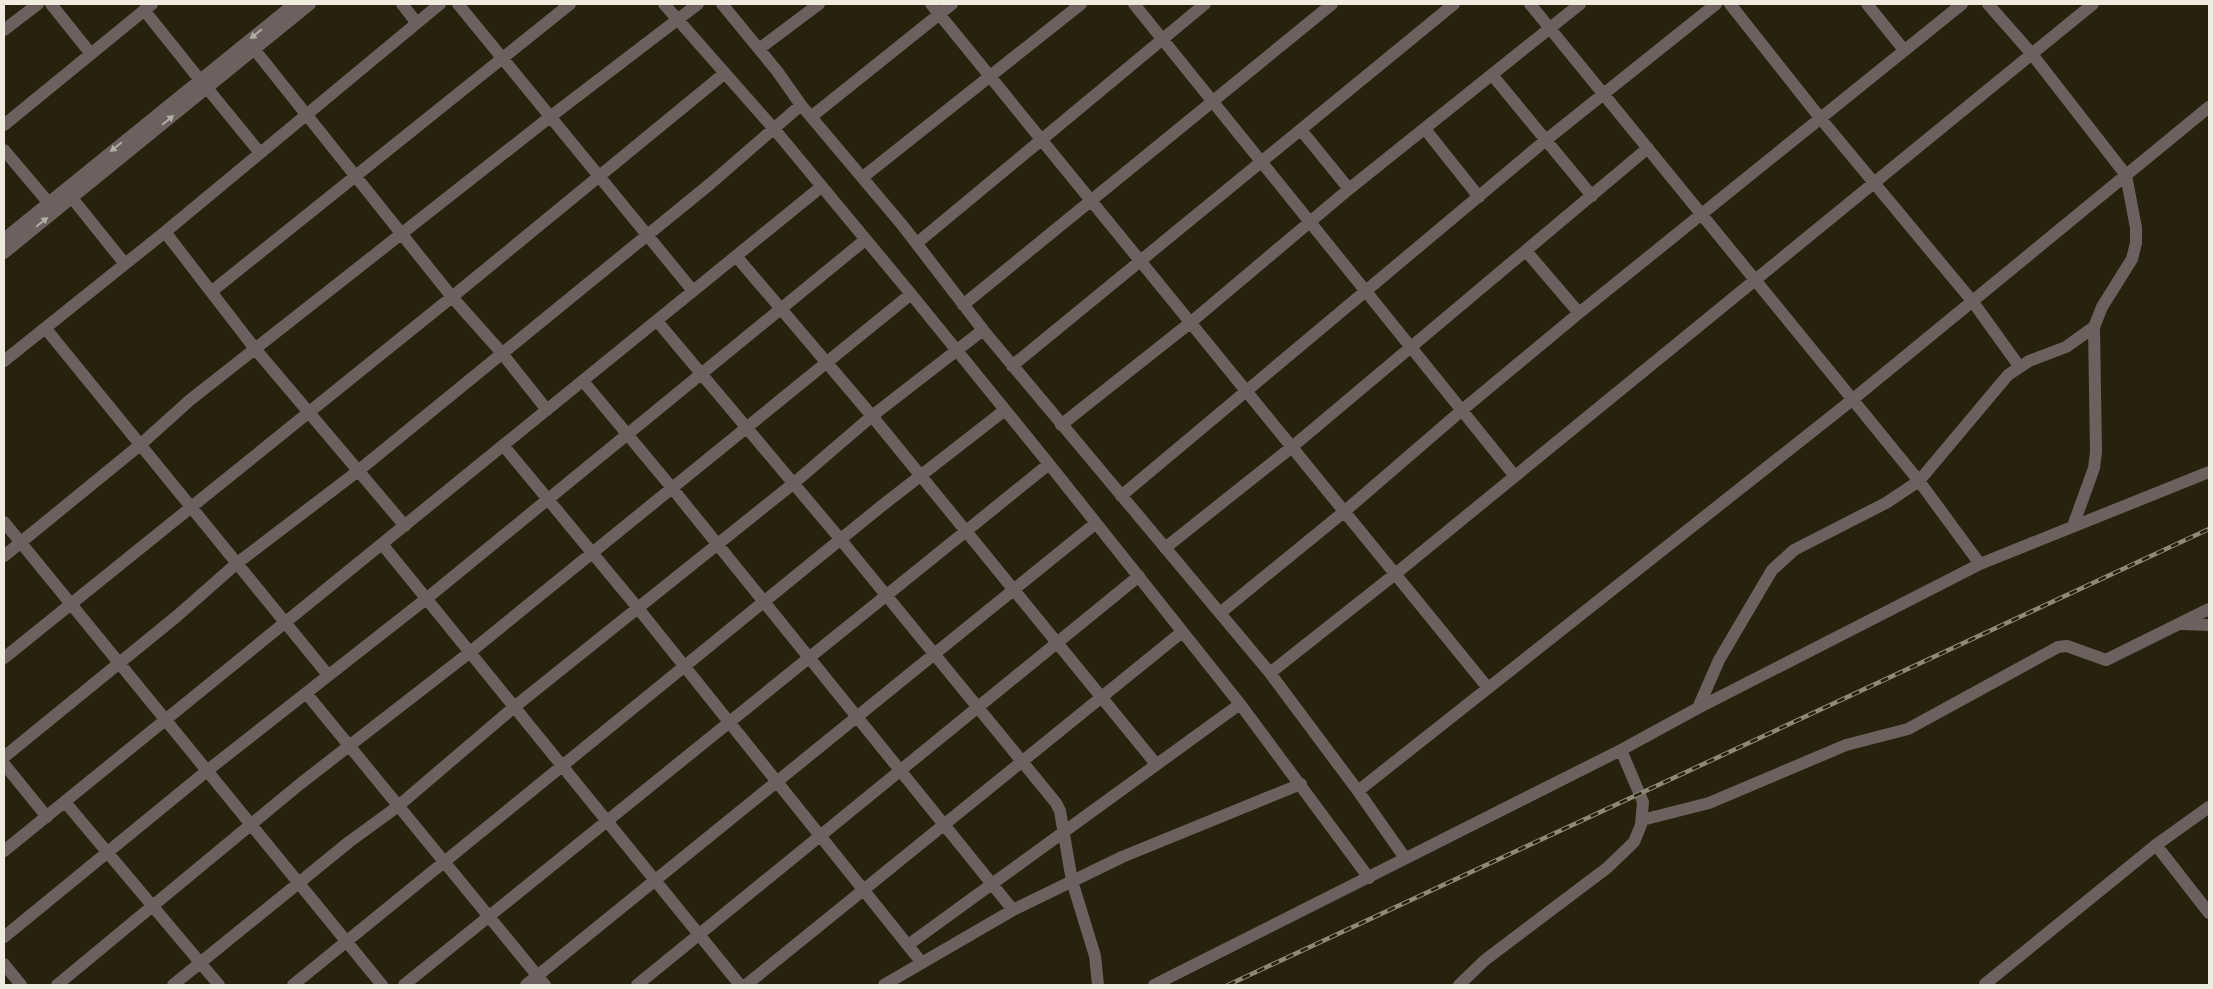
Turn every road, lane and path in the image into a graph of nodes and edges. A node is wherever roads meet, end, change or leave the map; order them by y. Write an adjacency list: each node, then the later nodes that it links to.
1 (38, 4): 33 (street)
2 (51, 4): 39 (street)
3 (294, 4): 44 (street, one-way to 44)
4 (310, 4): 35 (street)
5 (402, 4): 31 (street)
6 (440, 4): 31 (street)
7 (458, 4): 40 (street)
8 (570, 4): 40 (street)
9 (664, 4): 30 (street)
10 (698, 4): 30 (street)
11 (722, 4): 36 (street)
12 (819, 4): 36 (street)
13 (931, 4): 29 (street)
14 (952, 4): 29 (street)
15 (1081, 4): 42 (street)
16 (1134, 4): 34 (street)
17 (1205, 4): 34 (street)
18 (1332, 4): 46 (street)
19 (1454, 4): 56 (street)
20 (1530, 4): 32 (street)
21 (1580, 4): 32 (street)
22 (1716, 4): 45 (street)
23 (1730, 4): 52 (street)
24 (1867, 4): 37 (street)
25 (1962, 4): 37 (street)
26 (1988, 4): 38 (street)
27 (2093, 4): 38 (street)
28 (148, 7): 39 (street); 44 (street)
29 (939, 14): 42 (street); 51 (street)
30 (676, 20): 41 (street); 50 (street)
31 (416, 22): 49 (street)
32 (1550, 29): 43 (street); 45 (street)
33 (4, 30)
34 (1162, 39): 46 (street); 57 (street)
35 (254, 49): 44 (street); 49 (street)
36 (759, 49): 47 (street)
37 (1904, 50): 52 (street)
38 (2031, 53): 64 (street); 67 (street)
39 (91, 54): 53 (street)
40 (502, 59): 50 (street); 65 (street)
41 (725, 73): 55 (street); 63 (street)
42 (991, 76): 57 (street); 66 (street)
43 (1493, 76): 54 (street); 58 (street)
44 (203, 84): 61 (street); 72 (street, one-way to 44); 74 (street, one-way to 74)
45 (1604, 94): 58 (street); 59 (street)
46 (1213, 102): 62 (street); 73 (street)
47 (801, 105): 51 (street); 55 (street)
48 (2209, 107): 64 (street)
49 (306, 114): 61 (street); 65 (street)
50 (550, 117): 63 (street); 78 (street)
51 (811, 117): 66 (street)
52 (1822, 119): 67 (street); 75 (street)
53 (4, 126)
54 (1425, 129): 69 (street); 71 (street)
55 (774, 130): 68 (street); 79 (street)
56 (1301, 130): 62 (street); 69 (street)
57 (1043, 139): 73 (street); 82 (street)
58 (1546, 140): 70 (street); 71 (street)
59 (1648, 148): 70 (street); 75 (street)
60 (4, 150): 74 (street)
61 (260, 153): 77 (street)
62 (1262, 162): 76 (street); 86 (street)
63 (600, 175): 79 (street); 93 (street)
64 (2126, 175): 94 (street); 100 (street)
65 (357, 176): 78 (street); 90 (street)
66 (863, 176): 82 (street)
67 (1875, 181): 88 (street); 94 (street)
68 (820, 187): 81 (street); 85 (street)
69 (1349, 190): 76 (street)
70 (1592, 196): 83 (street)
71 (1479, 197): 91 (street)
72 (72, 198): 84 (street, one-way to 72); 87 (street)
73 (1091, 200): 86 (street); 95 (street)
74 (48, 202): 80 (street)
75 (1703, 215): 88 (street); 97 (street)
76 (1309, 223): 91 (street); 99 (street)
77 (165, 232): 87 (street); 90 (street)
78 (402, 233): 93 (street); 104 (street)
79 (647, 235): 89 (street); 106 (street)
80 (4, 238)
81 (866, 240): 92 (street); 96 (street)
82 (917, 243): 95 (street)
83 (1526, 251): 97 (street); 103 (street)
84 (4, 253)
85 (736, 256): 89 (street); 96 (street)
86 (1140, 262): 99 (street); 109 (street)
87 (125, 264): 101 (street)
88 (1754, 278): 114 (street); 129 (street)
89 (693, 291): 98 (street)
90 (211, 292): 104 (street)
91 (1366, 292): 103 (street); 113 (street)
92 (911, 294): 105 (street); 108 (street)
93 (452, 297): 106 (street); 118 (street)
94 (1973, 302): 110 (street); 114 (street)
95 (963, 305): 102 (street)
96 (780, 310): 108 (street); 111 (street)
97 (1579, 313): 117 (street)
98 (657, 321): 111 (street); 112 (street)
99 (1190, 323): 113 (street); 120 (street)
100 (2094, 327): 110 (street); 141 (street)
101 (46, 329): 107 (street); 123 (street)
102 (983, 330): 105 (street); 109 (street)
103 (1410, 347): 117 (street); 125 (street)
104 (256, 350): 118 (street); 123 (street)
105 (956, 351): 116 (street); 119 (street)
106 (502, 352): 115 (street); 127 (street)
107 (4, 361)
108 (826, 363): 119 (street); 121 (street)
109 (1012, 366): 120 (street)
110 (2019, 366): 131 (street)
111 (702, 374): 121 (street); 122 (street)
112 (583, 381): 115 (street); 122 (street)
113 (1246, 391): 125 (street); 134 (street)
114 (1852, 400): 131 (street); 175 (street)
115 (548, 410): 124 (street)
116 (1005, 410): 126 (street); 130 (street)
117 (1460, 411): 129 (street); 137 (street)
118 (309, 412): 127 (street); 136 (street)
119 (872, 416): 130 (street); 132 (street)
120 (1061, 425): 134 (street)
121 (747, 428): 132 (street); 133 (street)
122 (628, 434): 133 (street); 135 (street)
123 (140, 445): 136 (street); 144 (street)
124 (503, 445): 135 (street); 140 (street)
125 (1292, 447): 137 (street); 147 (street)
126 (1049, 464): 139 (street); 142 (street)
127 (358, 471): 140 (street); 150 (street)
128 (2209, 472): 141 (street)
129 (1514, 475): 152 (street)
130 (921, 476): 142 (street); 143 (street)
131 (1919, 481): 151 (street); 181 (street)
132 (794, 483): 143 (street); 146 (street)
133 (672, 488): 146 (street); 148 (street)
134 (1121, 496): 147 (street)
135 (546, 498): 148 (street); 156 (street)
136 (189, 507): 150 (street); 158 (street)
137 (1345, 511): 152 (street); 161 (street)
138 (4, 522): 144 (street)
139 (1096, 523): 153 (street); 154 (street)
140 (405, 526): 145 (street)
141 (2073, 526): 151 (street)
142 (966, 533): 154 (street); 155 (street)
143 (841, 540): 155 (street); 157 (street)
144 (20, 542): 149 (street); 158 (street)
145 (382, 544): 156 (street); 162 (street)
146 (717, 545): 157 (street); 159 (street)
147 (1165, 548): 161 (street)
148 (592, 553): 159 (street); 167 (street)
149 (4, 556)
150 (236, 564): 162 (street); 171 (street)
151 (1980, 564): 181 (street)
152 (1394, 575): 173 (street); 175 (street)
153 (1139, 576): 165 (street); 166 (street)
154 (1014, 589): 166 (street); 168 (street)
155 (887, 596): 168 (street); 170 (street)
156 (426, 599): 167 (street); 174 (street)
157 (763, 603): 170 (street); 172 (street)
158 (70, 604): 169 (street); 171 (street)
159 (637, 607): 172 (street); 179 (street)
160 (2209, 609): 163 (street)
161 (1220, 613): 173 (street)
162 (284, 623): 174 (street); 183 (street)
163 (2181, 624): 164 (street); 201 (street)
164 (2209, 625)
165 (1182, 632): 177 (street); 178 (street)
166 (1055, 642): 177 (street); 180 (street)
167 (469, 653): 179 (street); 185 (street)
168 (934, 656): 180 (street); 182 (street)
169 (4, 658)
170 (809, 658): 182 (street); 184 (street)
171 (119, 663): 183 (street); 187 (street)
172 (685, 667): 184 (street); 191 (street)
173 (1270, 673): 196 (street)
174 (328, 675): 176 (street)
175 (1488, 688): 196 (street)
176 (306, 693): 185 (street); 192 (street)
177 (1102, 698): 188 (street); 190 (street)
178 (1240, 704): 190 (street); 195 (street)
179 (513, 708): 191 (street); 198 (street)
180 (977, 708): 188 (street); 193 (street)
181 (1698, 708): 186 (street)
182 (856, 717): 193 (street); 194 (street)
183 (165, 719): 192 (street); 197 (street)
184 (729, 722): 194 (street); 202 (street)
185 (348, 745): 198 (street); 203 (street)
186 (1621, 750): 201 (street); 210 (street)
187 (4, 757)
188 (1022, 763): 204 (street); 205 (street)
189 (4, 764): 200 (street)
190 (1156, 764): 205 (street)
191 (562, 767): 202 (street); 211 (street)
192 (208, 770): 203 (street); 209 (street)
193 (899, 771): 204 (street); 206 (street)
194 (777, 783): 206 (street); 213 (street)
195 (1301, 784): 212 (street); 214 (street)
196 (1358, 792): 210 (street)
197 (65, 802): 200 (street); 209 (street)
198 (397, 807): 211 (street); 215 (street)
199 (2209, 807): 207 (street)
200 (47, 817): 208 (street)
201 (1642, 820): 245 (street)
202 (607, 822): 213 (street); 221 (street)
203 (251, 824): 215 (street); 218 (street)
204 (944, 825): 216 (street); 217 (street)
205 (1063, 832): 214 (street); 216 (street)
206 (820, 836): 217 (street); 222 (street)
207 (2156, 845): 220 (street); 230 (street)
208 (4, 851)
209 (107, 854): 218 (street); 223 (street)
210 (1405, 858): 212 (street)
211 (444, 862): 221 (street); 224 (street)
212 (1369, 878): 244 (street)
213 (656, 881): 222 (street); 229 (street)
214 (1072, 881): 219 (street); 243 (street)
215 (300, 882): 224 (street); 226 (street)
216 (992, 884): 219 (street); 225 (street)
217 (864, 890): 225 (street); 241 (street)
218 (152, 907): 226 (street); 232 (street)
219 (1012, 910): 227 (street)
220 (2209, 913)
221 (489, 918): 229 (street); 237 (street)
222 (698, 935): 239 (street); 240 (street)
223 (4, 937)
224 (347, 941): 235 (street); 236 (street)
225 (908, 945): 227 (street)
226 (201, 963): 233 (street); 234 (street)
227 (922, 963): 242 (street)
228 (4, 964): 231 (street)
229 (541, 981): 238 (street)
230 (1985, 984)
231 (21, 985)
232 (57, 985)
233 (173, 985)
234 (219, 985)
235 (293, 985)
236 (382, 985)
237 (404, 985)
238 (526, 985)
239 (637, 985)
240 (740, 985)
241 (746, 985)
242 (884, 985)
243 (1098, 985)
244 (1154, 985)
245 (1459, 985)

